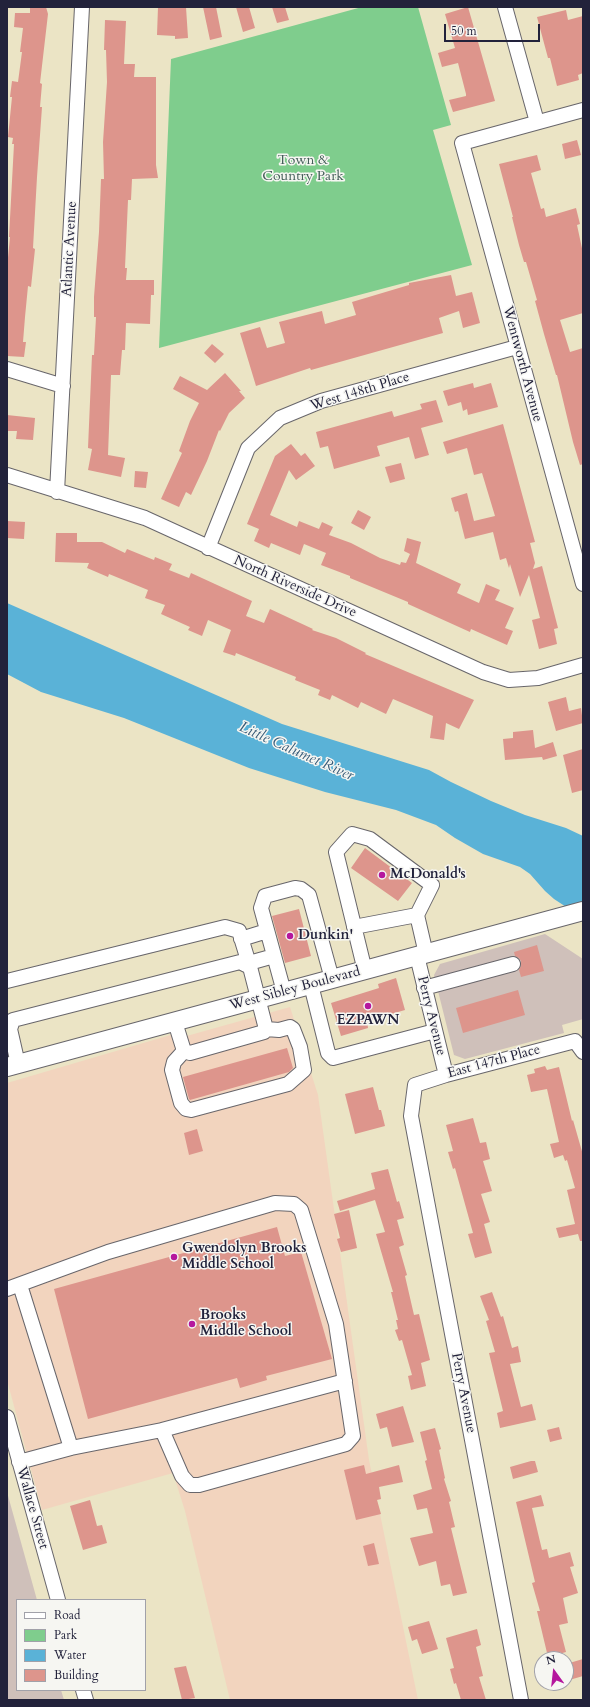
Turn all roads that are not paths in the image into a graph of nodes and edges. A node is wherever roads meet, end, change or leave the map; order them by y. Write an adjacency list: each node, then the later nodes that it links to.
1 (82, 7): 7 (street, Atlantic Avenue)
2 (505, 7): 4 (street)
3 (583, 110): 4 (street)
4 (536, 122): 5 (street, Wentworth Avenue)
5 (517, 347): 10 (street, West 148th Place); 11 (street, Wentworth Avenue)
6 (7, 369): 7 (street)
7 (63, 386): 9 (street, Atlantic Avenue)
8 (7, 475): 9 (street, North Riverside Drive)
9 (57, 492): 10 (street, North Riverside Drive)
10 (208, 548): 12 (street, North Riverside Drive)
11 (583, 584)
12 (583, 665)
13 (583, 911): 18 (main road, West Sibley Boulevard)
14 (417, 915): 15 (street); 15 (street); 18 (street, Perry Avenue)
15 (354, 927): 22 (street)
16 (267, 931): 17 (street); 19 (street); 23 (street)
17 (241, 939): 21 (street); 24 (street)
18 (421, 955): 22 (main road, West Sibley Boulevard); 26 (street, Perry Avenue)
19 (274, 956): 21 (street); 27 (street)
20 (513, 964): 26 (street)
21 (249, 965): 28 (street); 30 (street)
22 (364, 971): 23 (main road, West Sibley Boulevard)
23 (332, 979): 25 (main road, West Sibley Boulevard)
24 (7, 981)
25 (311, 985): 27 (main road, West Sibley Boulevard); 32 (street)
26 (424, 988): 32 (street, Perry Avenue)
27 (284, 992): 28 (main road, West Sibley Boulevard)
28 (258, 999): 29 (main road, West Sibley Boulevard); 31 (street)
29 (175, 1022): 34 (street); 35 (main road, West Sibley Boulevard)
30 (9, 1028): 35 (street)
31 (266, 1029): 34 (street); 34 (street)
32 (435, 1031): 36 (street, Perry Avenue)
33 (579, 1046): 36 (street, East 147th Place)
34 (184, 1051)
35 (13, 1066)
36 (446, 1075): 37 (street, East 147th Place)
37 (415, 1085): 45 (street, Perry Avenue)
38 (13, 1287): 39 (street); 42 (street)
39 (345, 1380): 41 (street); 41 (street)
40 (7, 1417): 43 (street, Wallace Street)
41 (162, 1430): 42 (street)
42 (72, 1448): 43 (street)
43 (19, 1462): 44 (street, Wallace Street)
44 (58, 1599)
45 (521, 1700)

